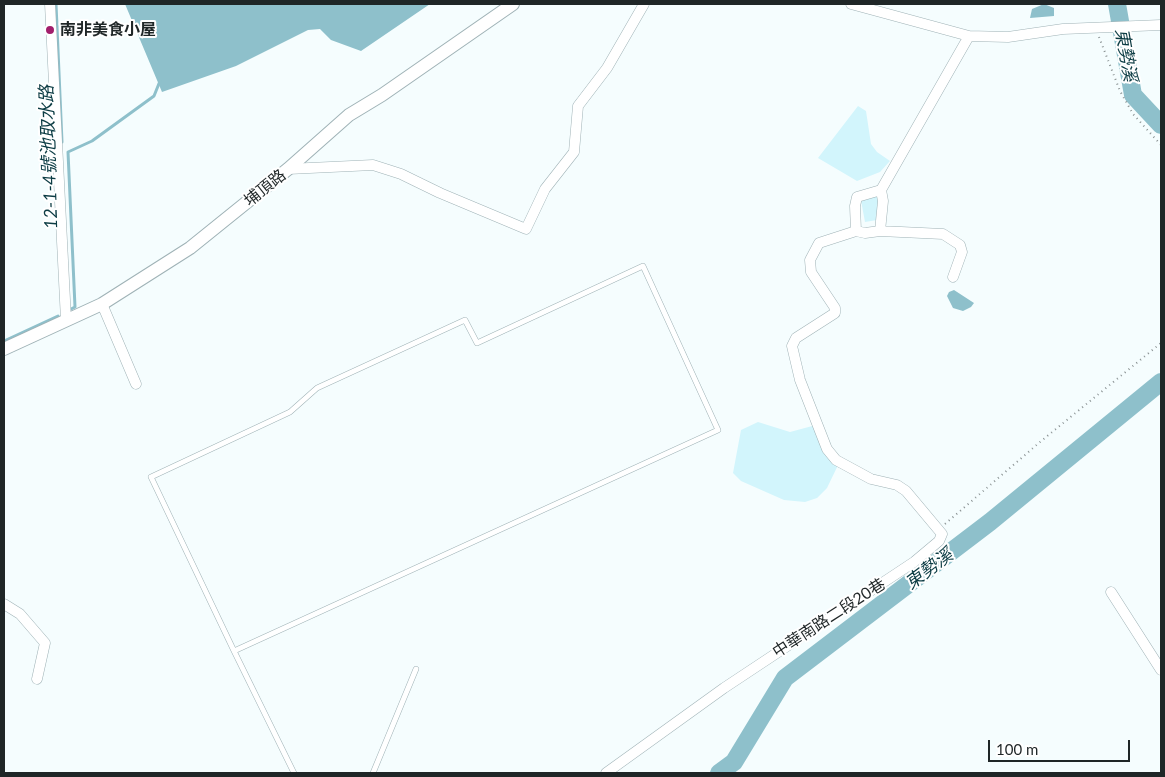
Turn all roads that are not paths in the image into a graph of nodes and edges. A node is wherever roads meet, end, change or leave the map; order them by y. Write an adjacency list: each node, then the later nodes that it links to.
1 (50, 4): 13 (street)
2 (513, 4): 7 (street, 埔頂路)
3 (644, 4): 7 (street)
4 (851, 4): 6 (street)
5 (1161, 25): 6 (street)
6 (969, 36): 8 (street)
7 (288, 169): 12 (street, 埔頂路)
8 (881, 190): 9 (street); 10 (street)
9 (856, 231): 10 (street); 24 (street, 中華南路二段20巷)
10 (880, 231): 11 (street)
11 (953, 277)
12 (102, 304): 13 (street, 埔頂路); 15 (street)
13 (66, 320): 14 (street, 埔頂路)
14 (4, 349)
15 (136, 384)
16 (1111, 592): 20 (street)
17 (4, 604): 21 (street)
18 (234, 651): 18 (lane); 22 (lane)
19 (416, 669): 23 (lane)
20 (1161, 670)
21 (37, 679)
22 (294, 773)
23 (373, 773)
24 (606, 773)

